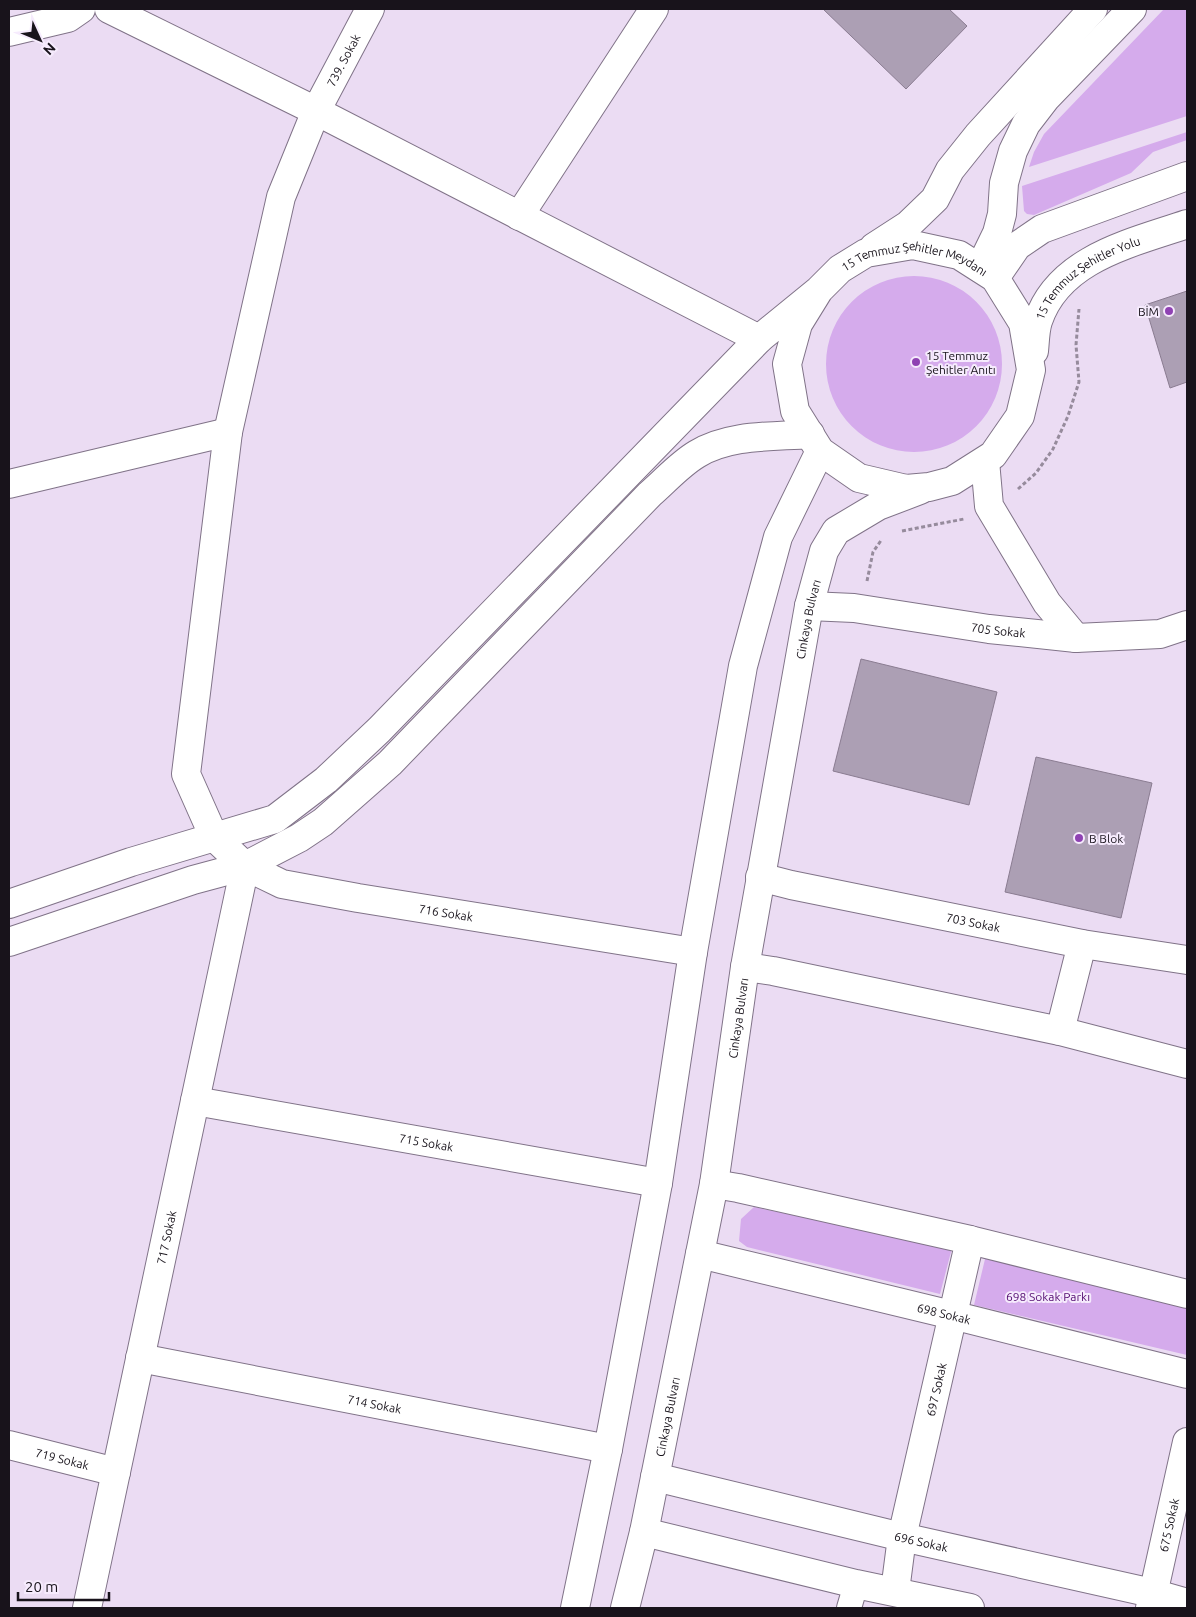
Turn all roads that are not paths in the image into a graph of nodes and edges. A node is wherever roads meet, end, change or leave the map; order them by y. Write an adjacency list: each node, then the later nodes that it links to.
1 (81, 9): 7 (street)
2 (108, 9): 8 (street)
3 (370, 9): 8 (street, 739. Sokak)
4 (654, 9): 10 (street)
5 (1093, 9): 12 (street)
6 (1132, 9): 13 (street)
7 (9, 32)
8 (316, 111): 10 (street); 17 (street, 739. Sokak)
9 (1187, 176): 13 (street)
10 (519, 216): 15 (street)
11 (1187, 224): 16 (street, 15 Temmuz Şehitler Yolu)
12 (866, 253): 13 (street, 15 Temmuz Şehitler Meydanı); 14 (street, 15 Temmuz Şehitler Meydanı)
13 (987, 273): 16 (street, 15 Temmuz Şehitler Meydanı)
14 (819, 290): 15 (street); 18 (street, 15 Temmuz Şehitler Meydanı)
15 (759, 339): 25 (street)
16 (1031, 370): 19 (street, 15 Temmuz Şehitler Meydanı)
17 (228, 432): 20 (street); 25 (street, 739. Sokak)
18 (815, 443): 21 (street, 15 Temmuz Şehitler Meydanı); 26 (street); 31 (street)
19 (985, 461): 21 (street, 15 Temmuz Şehitler Meydanı); 24 (street)
20 (9, 484)
21 (929, 487): 22 (street, Cinkaya Bulvarı)
22 (809, 606): 24 (street, 705 Sokak); 27 (street, Cinkaya Bulvarı)
23 (1187, 625): 24 (street, 705 Sokak)
24 (1076, 638)
25 (214, 838): 26 (street, 716 Sokak); 28 (street)
26 (245, 866): 29 (street); 31 (street, 716 Sokak); 36 (street, 717 Sokak)
27 (760, 877): 30 (street, 703 Sokak); 33 (street, Cinkaya Bulvarı)
28 (9, 904)
29 (9, 942)
30 (1082, 944): 32 (street, 703 Sokak); 34 (street)
31 (693, 952): 37 (street)
32 (1187, 960)
33 (745, 967): 34 (street); 38 (street, Cinkaya Bulvarı)
34 (1060, 1031): 35 (street)
35 (1187, 1064)
36 (195, 1101): 37 (street, 715 Sokak); 43 (street, 717 Sokak)
37 (658, 1183): 47 (street)
38 (714, 1184): 39 (street); 40 (street, Cinkaya Bulvarı)
39 (970, 1240): 41 (street); 42 (street, 697 Sokak)
40 (700, 1254): 42 (street, 698 Sokak); 49 (street, Cinkaya Bulvarı)
41 (1187, 1294)
42 (952, 1315): 44 (street, 698 Sokak); 51 (street, 697 Sokak)
43 (140, 1358): 47 (street, 714 Sokak); 48 (street, 717 Sokak)
44 (1187, 1374)
45 (1187, 1442): 54 (street, 675 Sokak)
46 (9, 1445): 48 (street, 719 Sokak)
47 (608, 1449): 58 (street)
48 (116, 1472): 57 (street, 717 Sokak)
49 (655, 1477): 50 (street, Cinkaya Bulvarı); 51 (street, 696 Sokak)
50 (644, 1532): 53 (street); 59 (street, Cinkaya Bulvarı)
51 (902, 1538): 52 (street, 697 Sokak); 54 (street, 696 Sokak)
52 (895, 1591): 53 (street); 56 (street)
53 (852, 1596)
54 (1151, 1601): 55 (street, 696 Sokak)
55 (1187, 1603)
56 (955, 1607)
57 (88, 1608)
58 (575, 1608)
59 (626, 1608)

